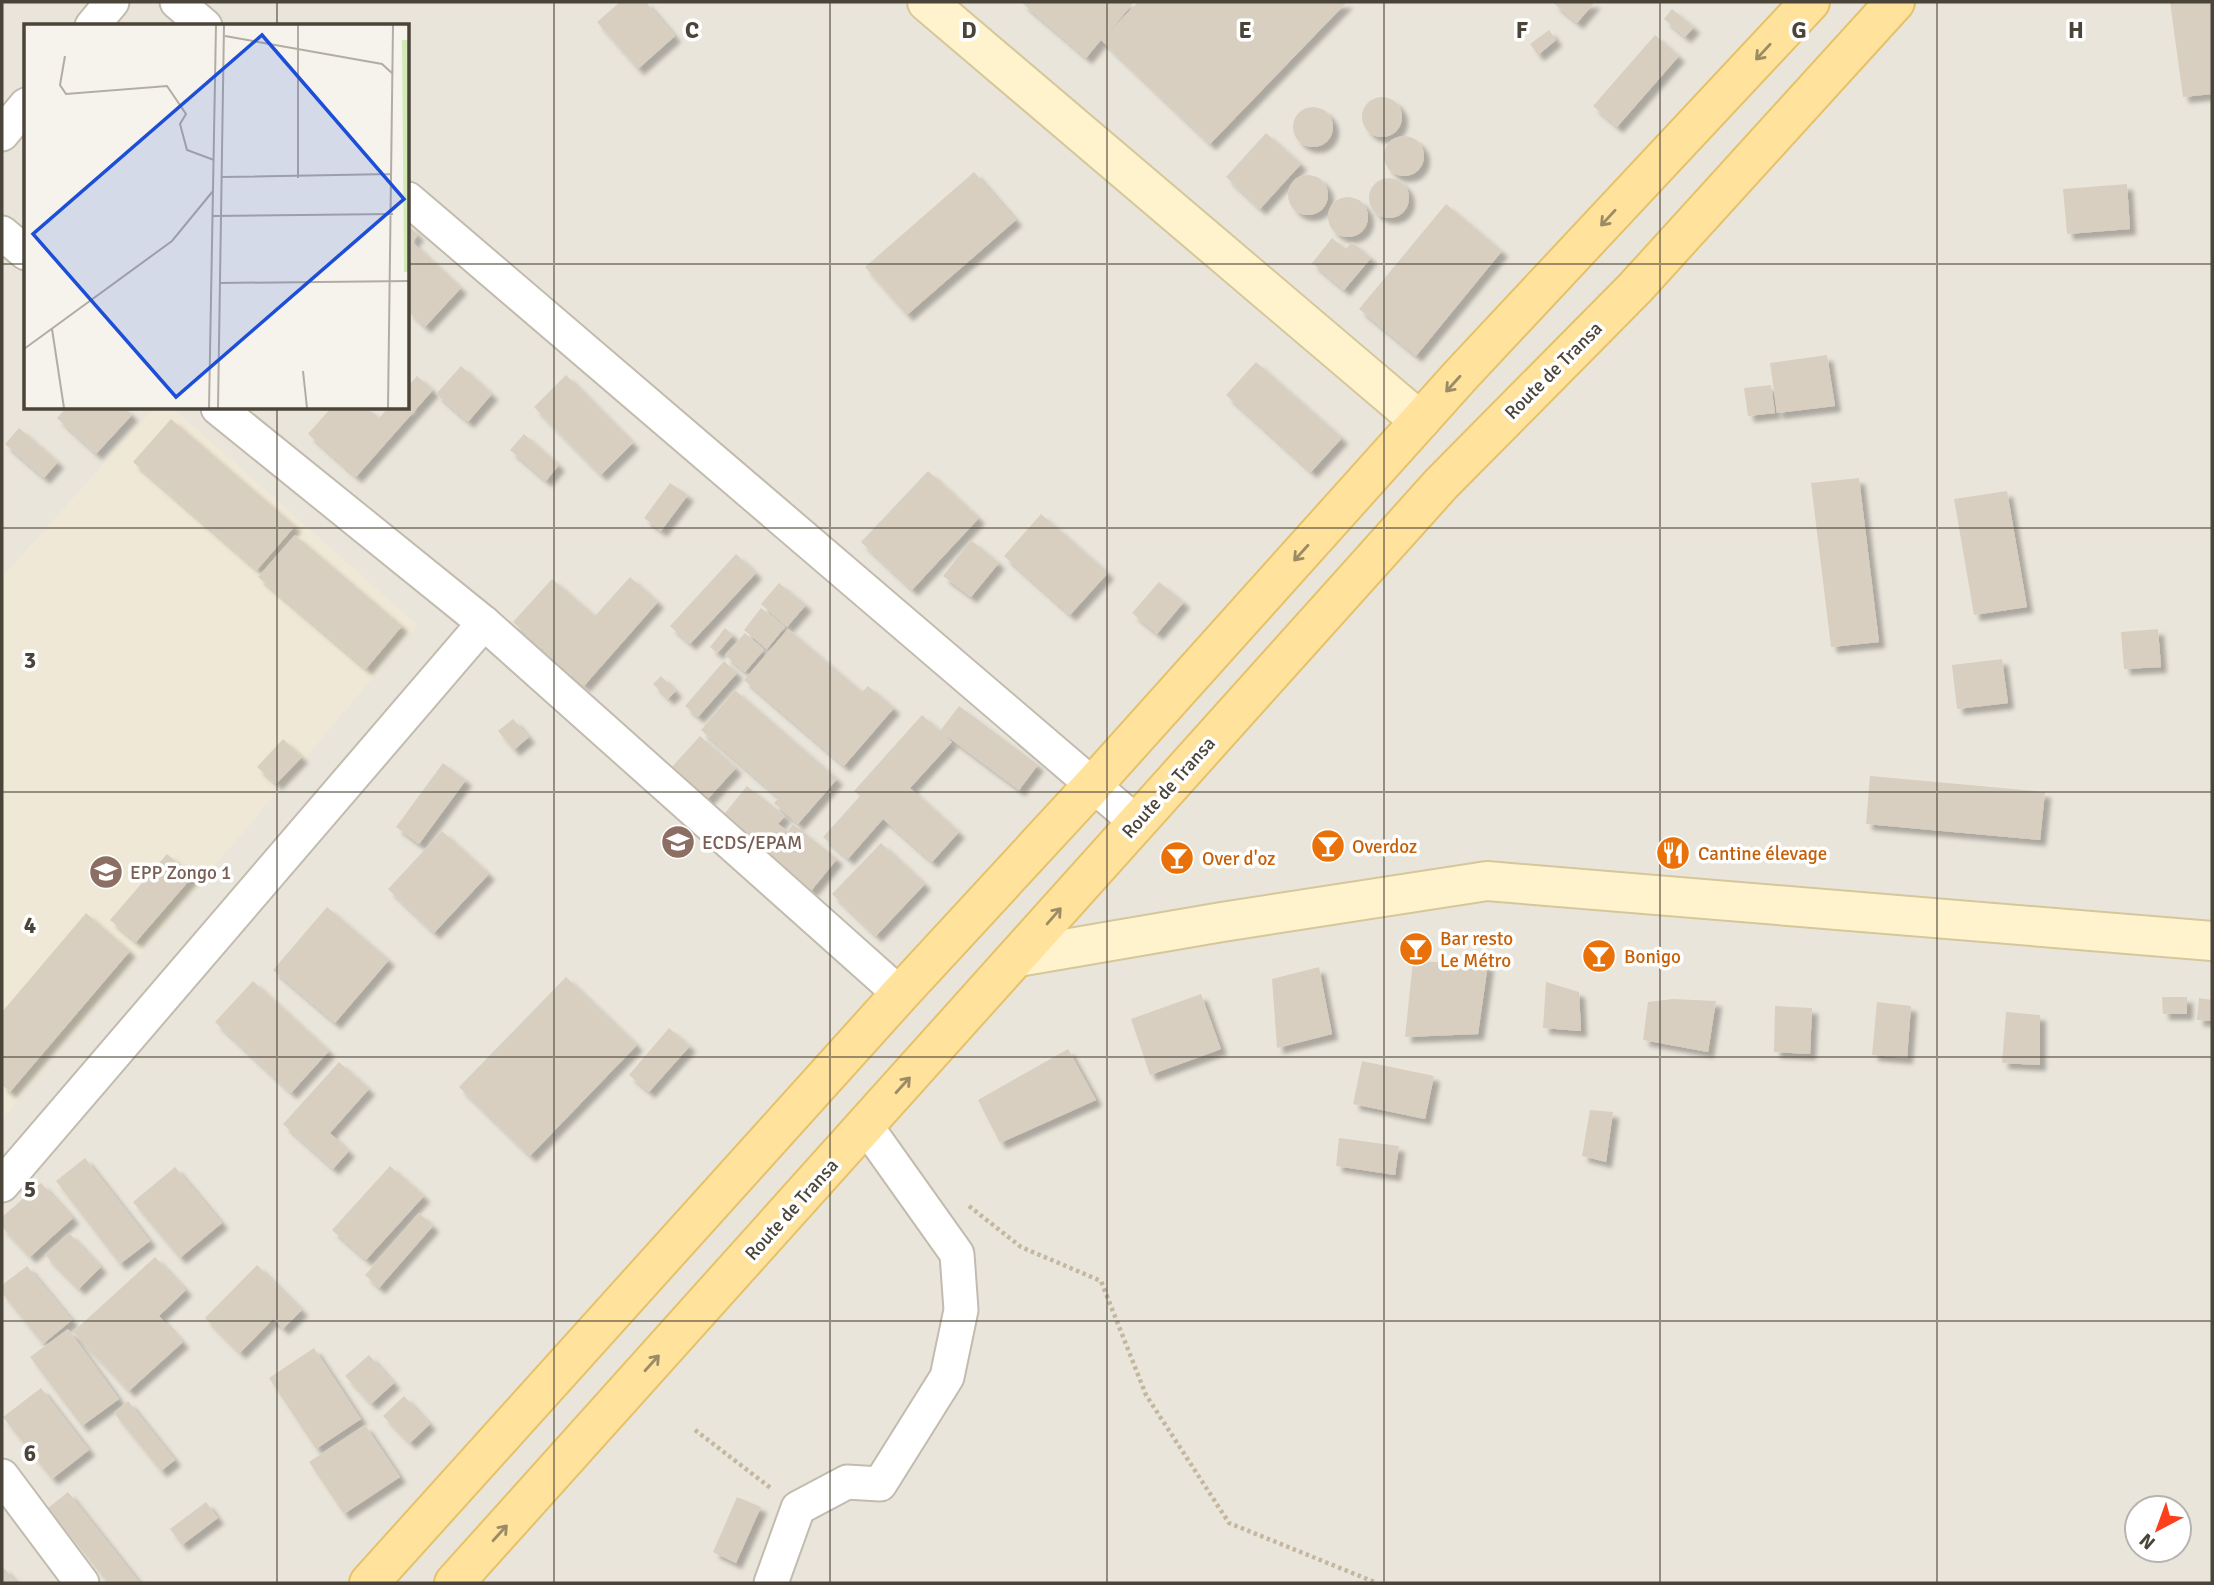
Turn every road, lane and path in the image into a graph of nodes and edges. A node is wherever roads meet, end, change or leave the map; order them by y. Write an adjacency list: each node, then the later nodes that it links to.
1 (112, 2): 6 (street)
2 (177, 2): 7 (street)
3 (927, 2): 14 (street)
4 (1810, 2): 14 (main road, one-way to 14)
5 (1895, 2): 17 (main road, Route de Transa)
6 (94, 24)
7 (203, 24)
8 (24, 107): 9 (street)
9 (2, 134)
10 (410, 201): 16 (street)
11 (2, 233): 12 (street)
12 (24, 251)
13 (220, 410): 15 (street)
14 (1420, 421): 16 (main road, one-way to 16)
15 (484, 623): 20 (street); 22 (street)
16 (1092, 786): 17 (street); 20 (main road)
17 (1136, 822): 19 (main road, Route de Transa, one-way to 17)
18 (2212, 941): 19 (street)
19 (1018, 957): 21 (main road, Route de Transa, one-way to 19)
20 (900, 993): 28 (main road)
21 (866, 1126): 26 (street); 29 (main road, Route de Transa, one-way to 21)
22 (2, 1185)
23 (959, 1199): 31 (path)
24 (695, 1430): 26 (path)
25 (2, 1476): 27 (street)
26 (797, 1508): 30 (street)
27 (82, 1583)
28 (369, 1583)
29 (454, 1583)
30 (771, 1583)
31 (1377, 1583)

